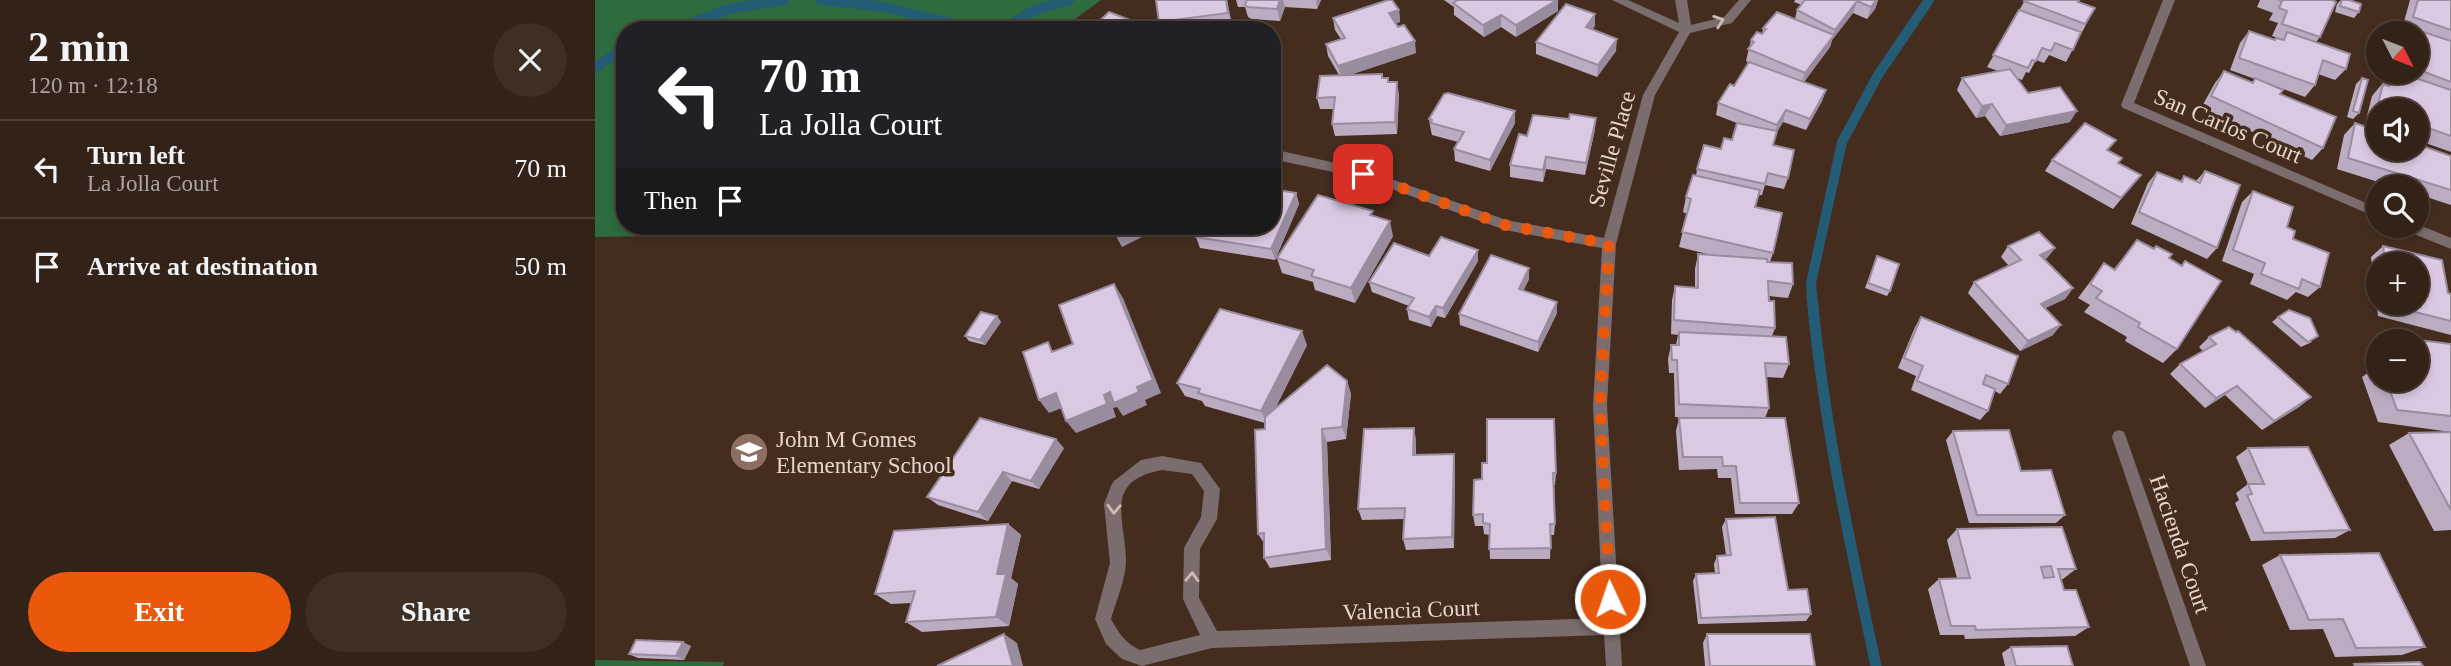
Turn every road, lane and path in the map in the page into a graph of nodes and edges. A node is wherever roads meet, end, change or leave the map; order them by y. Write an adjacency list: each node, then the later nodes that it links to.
1 (1618, 0): 5 (street)
2 (1681, 0): 5 (street)
3 (1745, 0): 5 (street, one-way to 3)
4 (2169, 0): 7 (street, San Carlos Court)
5 (1686, 30): 9 (street, Seville Place)
6 (1281, 156): 9 (street)
7 (2366, 208)
8 (2429, 235): 10 (street)
9 (1609, 244): 12 (street, Seville Place)
10 (2451, 244)
11 (2119, 437): 15 (street, Hacienda Court)
12 (1612, 626): 13 (street, Valencia Court); 14 (street, Seville Place)
13 (1212, 640): 13 (street, Valencia Court, one-way to 13)
14 (1614, 666)
15 (2198, 666)

